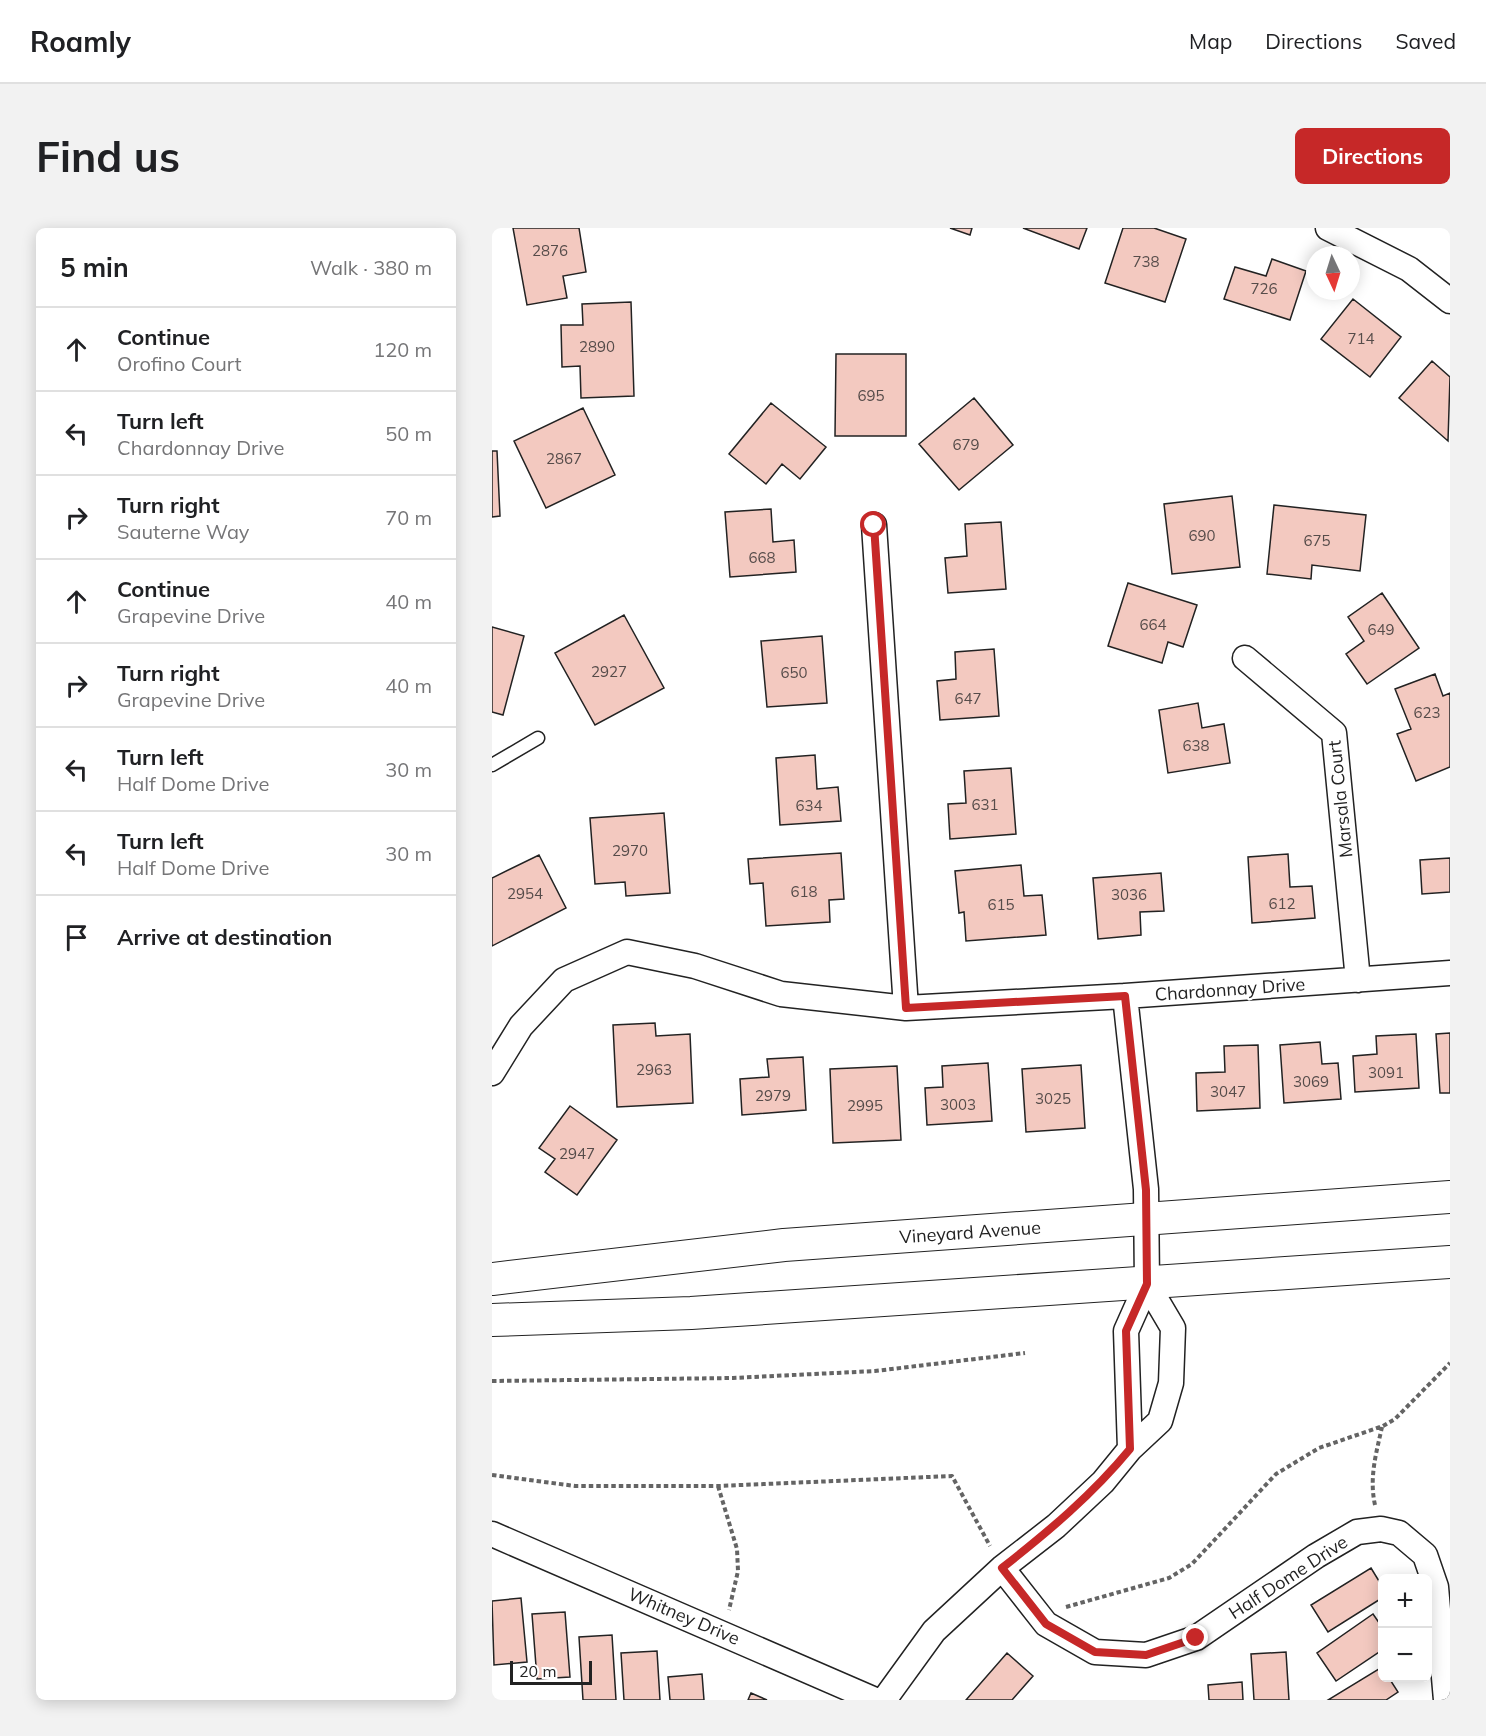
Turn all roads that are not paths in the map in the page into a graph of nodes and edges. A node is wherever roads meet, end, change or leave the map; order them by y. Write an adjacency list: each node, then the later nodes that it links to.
1 (1328, 228): 2 (street)
2 (1450, 301)
3 (874, 525): 10 (street)
4 (1245, 658): 8 (street, Marsala Court)
5 (538, 738): 6 (lane)
6 (492, 765)
7 (1450, 973): 8 (street, Chardonnay Drive)
8 (1358, 980): 9 (street, Chardonnay Drive)
9 (1125, 996): 10 (street, Chardonnay Drive); 13 (street)
10 (906, 1008): 11 (street, Chardonnay Drive)
11 (492, 1072)
12 (1450, 1197): 13 (street, Vineyard Avenue)
13 (1146, 1220): 15 (street, Vineyard Avenue); 16 (street)
14 (1450, 1262): 16 (street)
15 (492, 1279)
16 (1147, 1284): 17 (street); 18 (street); 18 (street)
17 (492, 1320)
18 (1130, 1449): 20 (street)
19 (492, 1534): 21 (street, Whitney Drive)
20 (1002, 1568): 22 (street); 23 (street, Half Dome Drive)
21 (875, 1700)
22 (884, 1700)
23 (1446, 1700)

